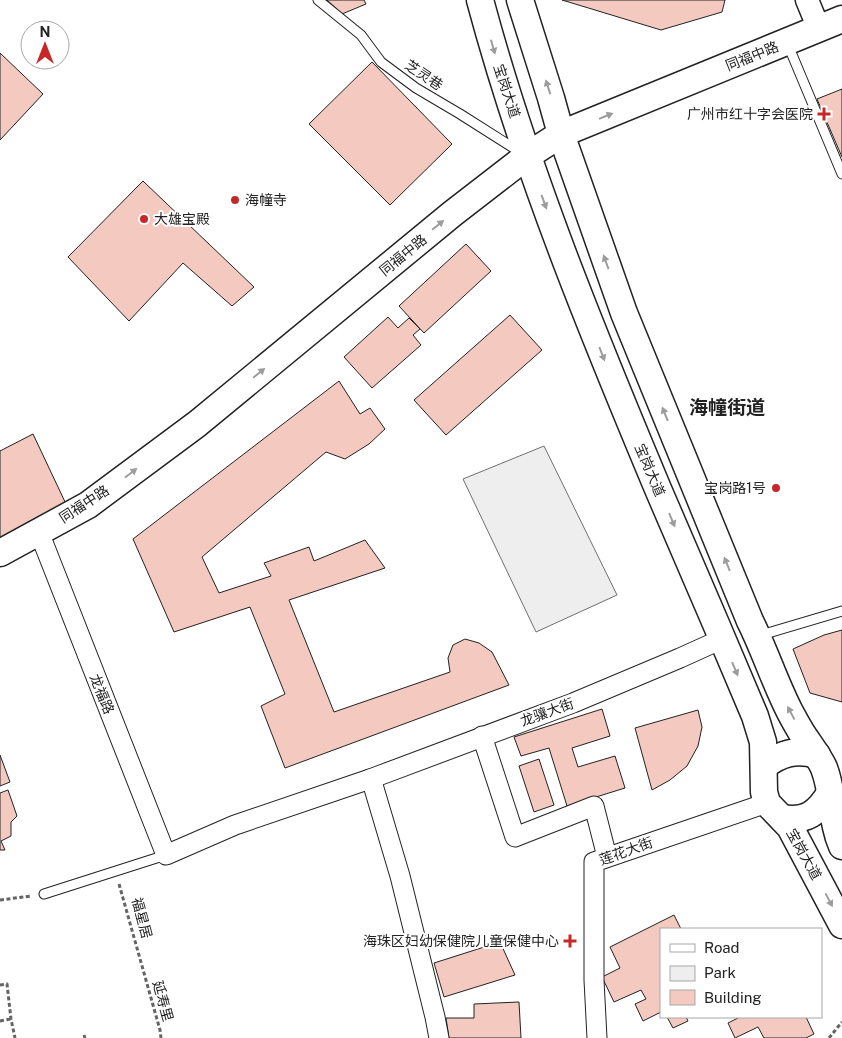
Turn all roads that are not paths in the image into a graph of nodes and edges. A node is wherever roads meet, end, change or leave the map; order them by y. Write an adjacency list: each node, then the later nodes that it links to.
1 (318, 0): 8 (lane, 芝灵巷)
2 (480, 0): 8 (main road, 宝岗大道, one-way to 8)
3 (520, 0): 7 (main road, one-way to 3)
4 (807, 0): 5 (street)
5 (831, 24): 6 (main road, 同福中路)
6 (787, 42): 7 (main road, 同福中路, one-way to 6); 9 (lane)
7 (561, 134): 8 (main road, 同福中路); 13 (main road, one-way to 7)
8 (528, 156): 10 (main road, 同福中路, one-way to 8); 14 (main road, 宝岗大道, one-way to 14)
9 (842, 174)
10 (39, 532): 11 (main road, 同福中路); 22 (street, 龙福路)
11 (0, 553)
12 (842, 611): 13 (lane)
13 (758, 636): 16 (main road, one-way to 13)
14 (722, 639): 15 (street, 龙骧大街); 17 (main road, 宝岗大道, one-way to 17)
15 (482, 736): 18 (street, 龙骧大街); 23 (street)
16 (817, 755): 17 (main road); 19 (main road)
17 (764, 766): 20 (main road, 宝岗大道)
18 (370, 780): 22 (street, 龙骧大街); 26 (street)
19 (830, 793): 20 (main road); 21 (main road)
20 (775, 810): 23 (street, 莲花大街); 25 (main road, 宝岗大道, one-way to 25)
21 (842, 846)
22 (166, 855): 24 (lane)
23 (606, 857): 27 (street, 莲花大街)
24 (44, 894)
25 (842, 924)
26 (439, 1038)
27 (597, 1038)

